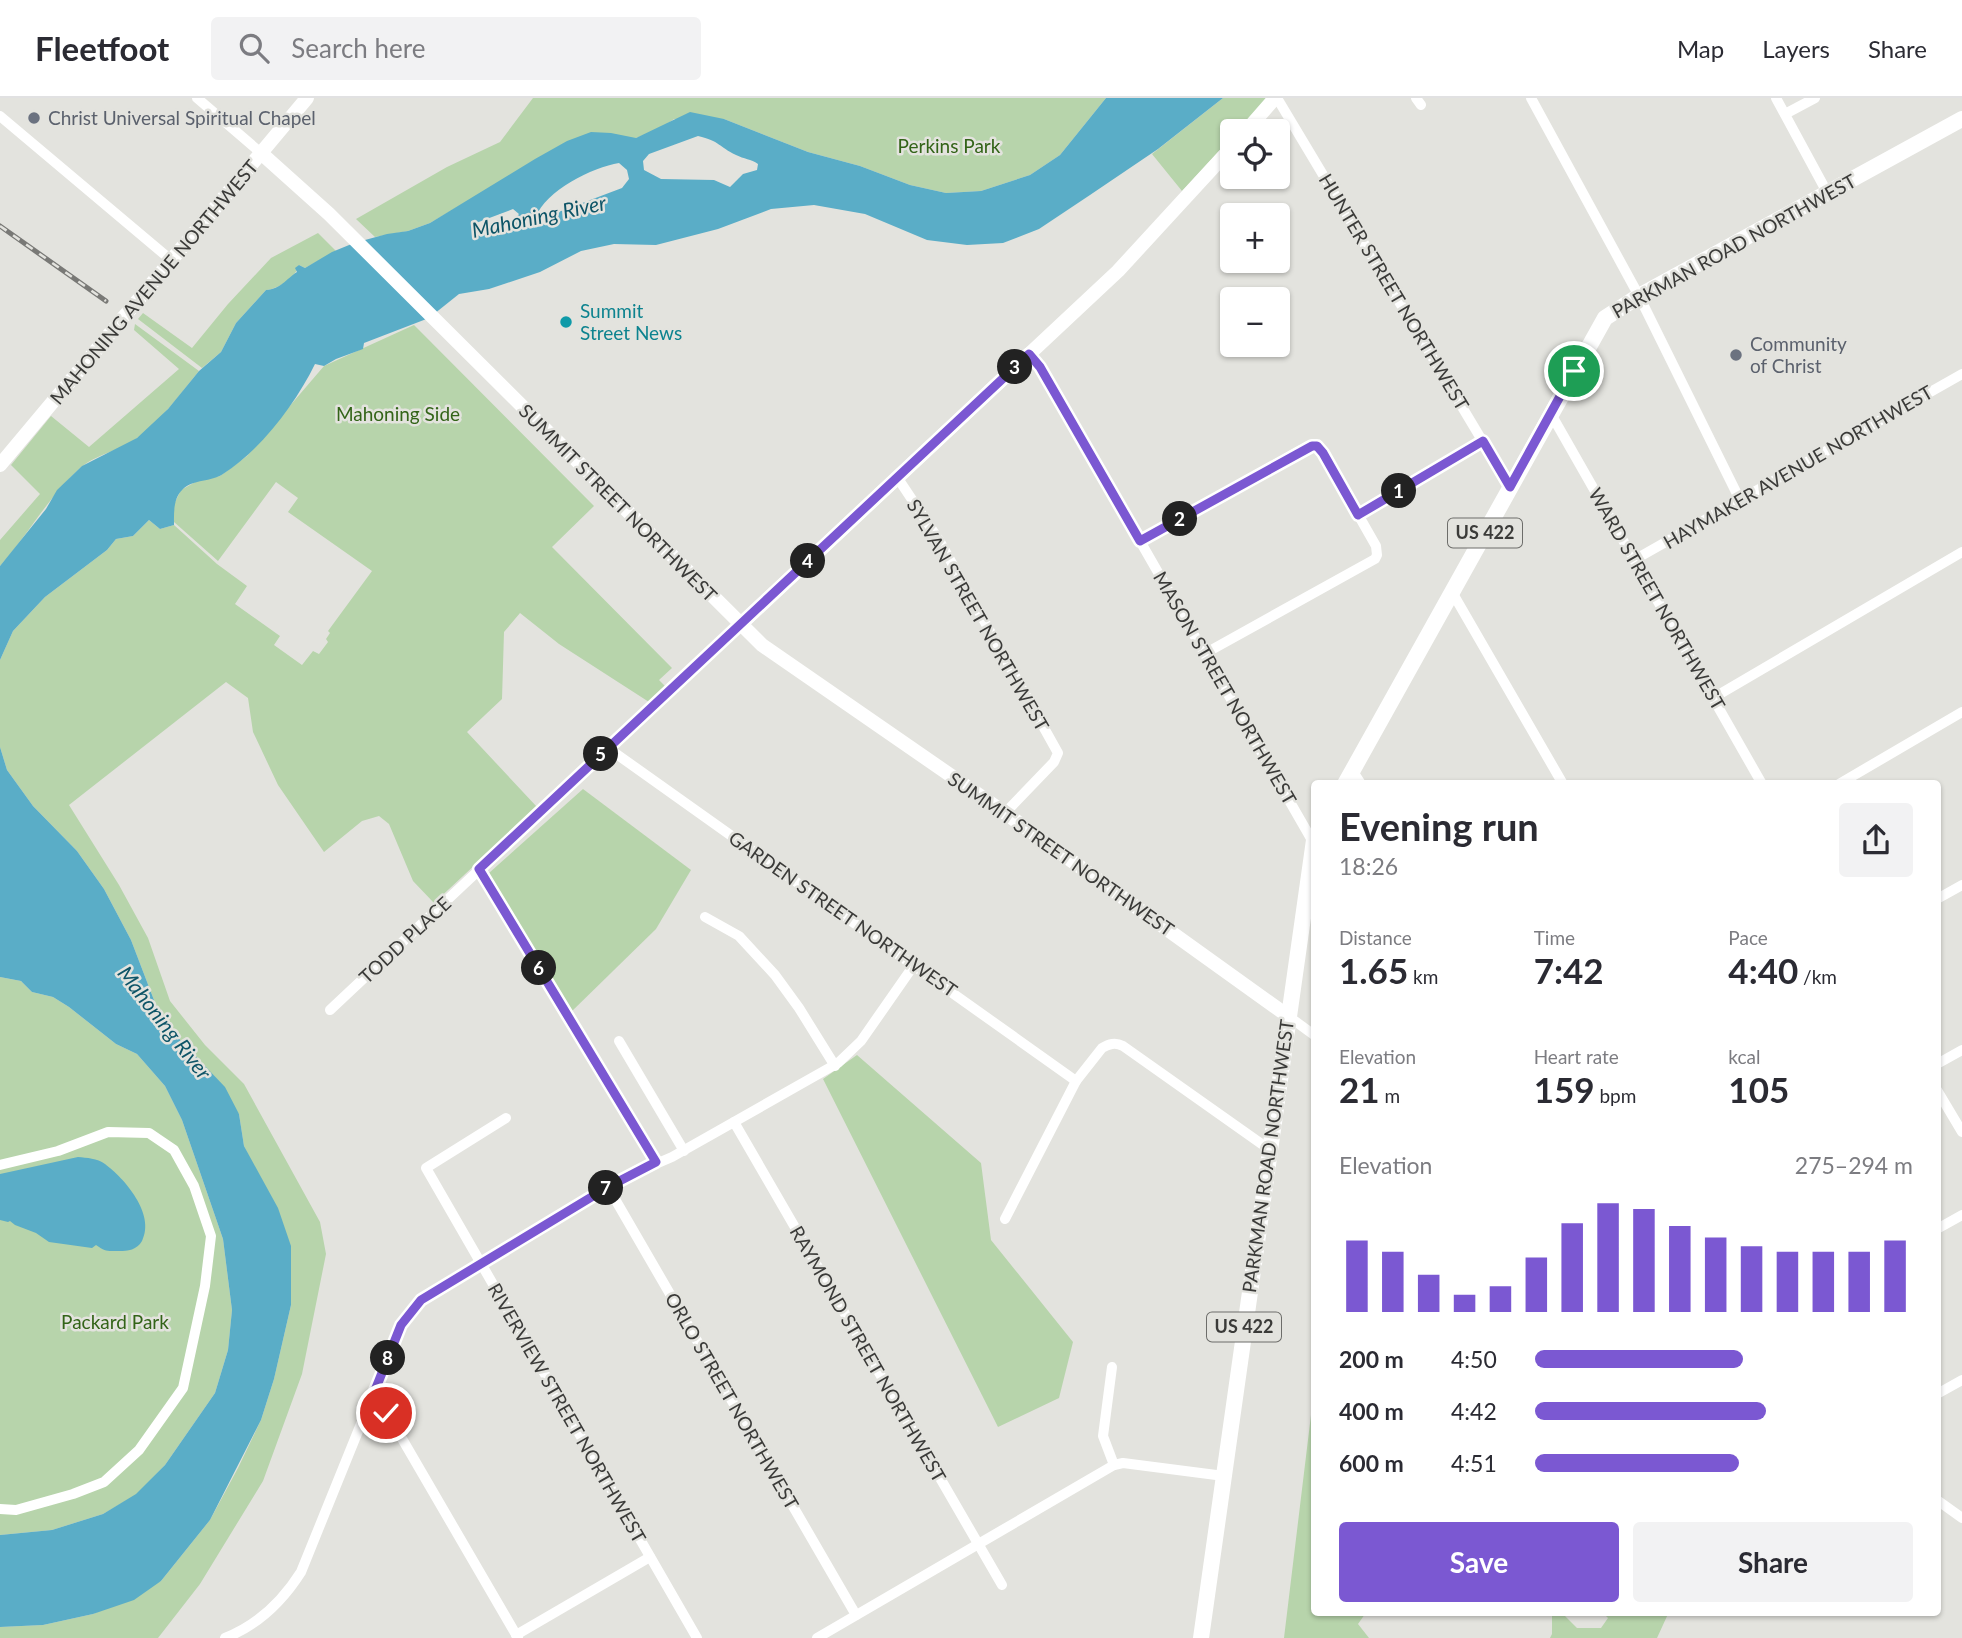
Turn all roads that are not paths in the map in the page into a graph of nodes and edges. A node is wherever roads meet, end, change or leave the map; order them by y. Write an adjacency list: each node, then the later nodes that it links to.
1 (197, 98): 11 (street, SUMMIT STREET NORTHWEST)
2 (307, 98): 11 (main road, MAHONING AVENUE NORTHWEST)
3 (1276, 98): 9 (main road); 19 (street, HUNTER STREET NORTHWEST)
4 (1531, 98): 15 (street)
5 (1776, 98): 7 (street)
6 (1815, 98): 7 (street)
7 (1785, 114): 13 (street)
8 (0, 116): 14 (street)
9 (1256, 119)
10 (1962, 119): 13 (main road, PARKMAN ROAD NORTHWEST / US 422)
11 (261, 153): 14 (main road, MAHONING AVENUE NORTHWEST); 29 (main road, SUMMIT STREET NORTHWEST)
12 (1220, 160): 16 (main road)
13 (1828, 194): 15 (main road, PARKMAN ROAD NORTHWEST / US 422)
14 (172, 260): 20 (main road, MAHONING AVENUE NORTHWEST)
15 (1639, 296): 18 (main road, PARKMAN ROAD NORTHWEST / US 422); 23 (street)
16 (1029, 354): 21 (main road); 25 (street, MASON STREET NORTHWEST)
17 (1962, 374): 23 (street, HAYMAKER AVENUE NORTHWEST)
18 (1551, 414): 22 (main road, PARKMAN ROAD NORTHWEST / US 422); 27 (street, WARD STREET NORTHWEST)
19 (1483, 441): 22 (street, HUNTER STREET NORTHWEST); 24 (street)
20 (2, 459)
21 (897, 477): 29 (main road); 38 (street, SYLVAN STREET NORTHWEST)
22 (1510, 487): 28 (main road, PARKMAN ROAD NORTHWEST / US 422)
23 (1740, 500): 27 (street, HAYMAKER AVENUE NORTHWEST)
24 (1358, 515): 25 (street); 30 (street)
25 (1140, 541): 30 (street, MASON STREET NORTHWEST)
26 (1962, 552): 31 (street)
27 (1634, 560): 31 (street, WARD STREET NORTHWEST)
28 (1452, 592): 34 (main road, PARKMAN ROAD NORTHWEST / US 422); 35 (street)
29 (740, 625): 33 (street, TODD PLACE); 38 (main road, SUMMIT STREET NORTHWEST)
30 (1204, 654): 39 (street, MASON STREET NORTHWEST)
31 (1713, 698): 36 (street, WARD STREET NORTHWEST)
32 (1962, 712): 37 (street)
33 (608, 748): 41 (street, TODD PLACE); 45 (street, GARDEN STREET NORTHWEST)
34 (1353, 780)
35 (1561, 780)
36 (1760, 780)
37 (1846, 780)
38 (1005, 813): 47 (main road, SUMMIT STREET NORTHWEST)
39 (1311, 836)
40 (1311, 861): 47 (main road, PARKMAN ROAD NORTHWEST / US 422)
41 (479, 869): 46 (street, TODD PLACE); 60 (street)
42 (1962, 885): 43 (street)
43 (1941, 897)
44 (705, 917): 52 (street)
45 (914, 965): 52 (street); 53 (street, GARDEN STREET NORTHWEST)
46 (330, 1010)
47 (1288, 1016): 48 (street, SUMMIT STREET NORTHWEST); 58 (main road, PARKMAN ROAD NORTHWEST / US 422)
48 (1311, 1033)
49 (619, 1041): 59 (street)
50 (1962, 1050): 51 (street)
51 (1941, 1062)
52 (835, 1066): 56 (street)
53 (1076, 1081): 58 (street); 64 (street)
54 (1941, 1097): 57 (street)
55 (506, 1118): 66 (street, RIVERVIEW STREET NORTHWEST)
56 (734, 1122): 59 (street); 76 (street, RAYMOND STREET NORTHWEST)
57 (1962, 1132)
58 (1270, 1150): 72 (main road, PARKMAN ROAD NORTHWEST / US 422)
59 (684, 1151): 60 (street)
60 (656, 1162): 62 (street)
61 (0, 1165): 74 (street)
62 (608, 1187): 66 (street); 79 (street, ORLO STREET NORTHWEST)
63 (1962, 1215): 65 (street)
64 (1005, 1219)
65 (1941, 1227)
66 (481, 1263): 70 (street); 77 (street, RIVERVIEW STREET NORTHWEST)
67 (1112, 1367): 71 (street)
68 (1962, 1380): 69 (street)
69 (1941, 1392)
70 (372, 1398): 80 (street); 81 (street)
71 (1114, 1465): 72 (street); 76 (street)
72 (1224, 1476): 84 (main road, PARKMAN ROAD NORTHWEST / US 422)
73 (1941, 1503): 75 (street)
74 (0, 1509)
75 (1962, 1518)
76 (976, 1544): 78 (street, RAYMOND STREET NORTHWEST); 79 (street)
77 (650, 1558): 80 (street); 82 (street, RIVERVIEW STREET NORTHWEST)
78 (1002, 1585)
79 (856, 1615): 83 (street)
80 (517, 1636)
81 (225, 1638)
82 (697, 1638)
83 (817, 1638)
84 (1200, 1638)

